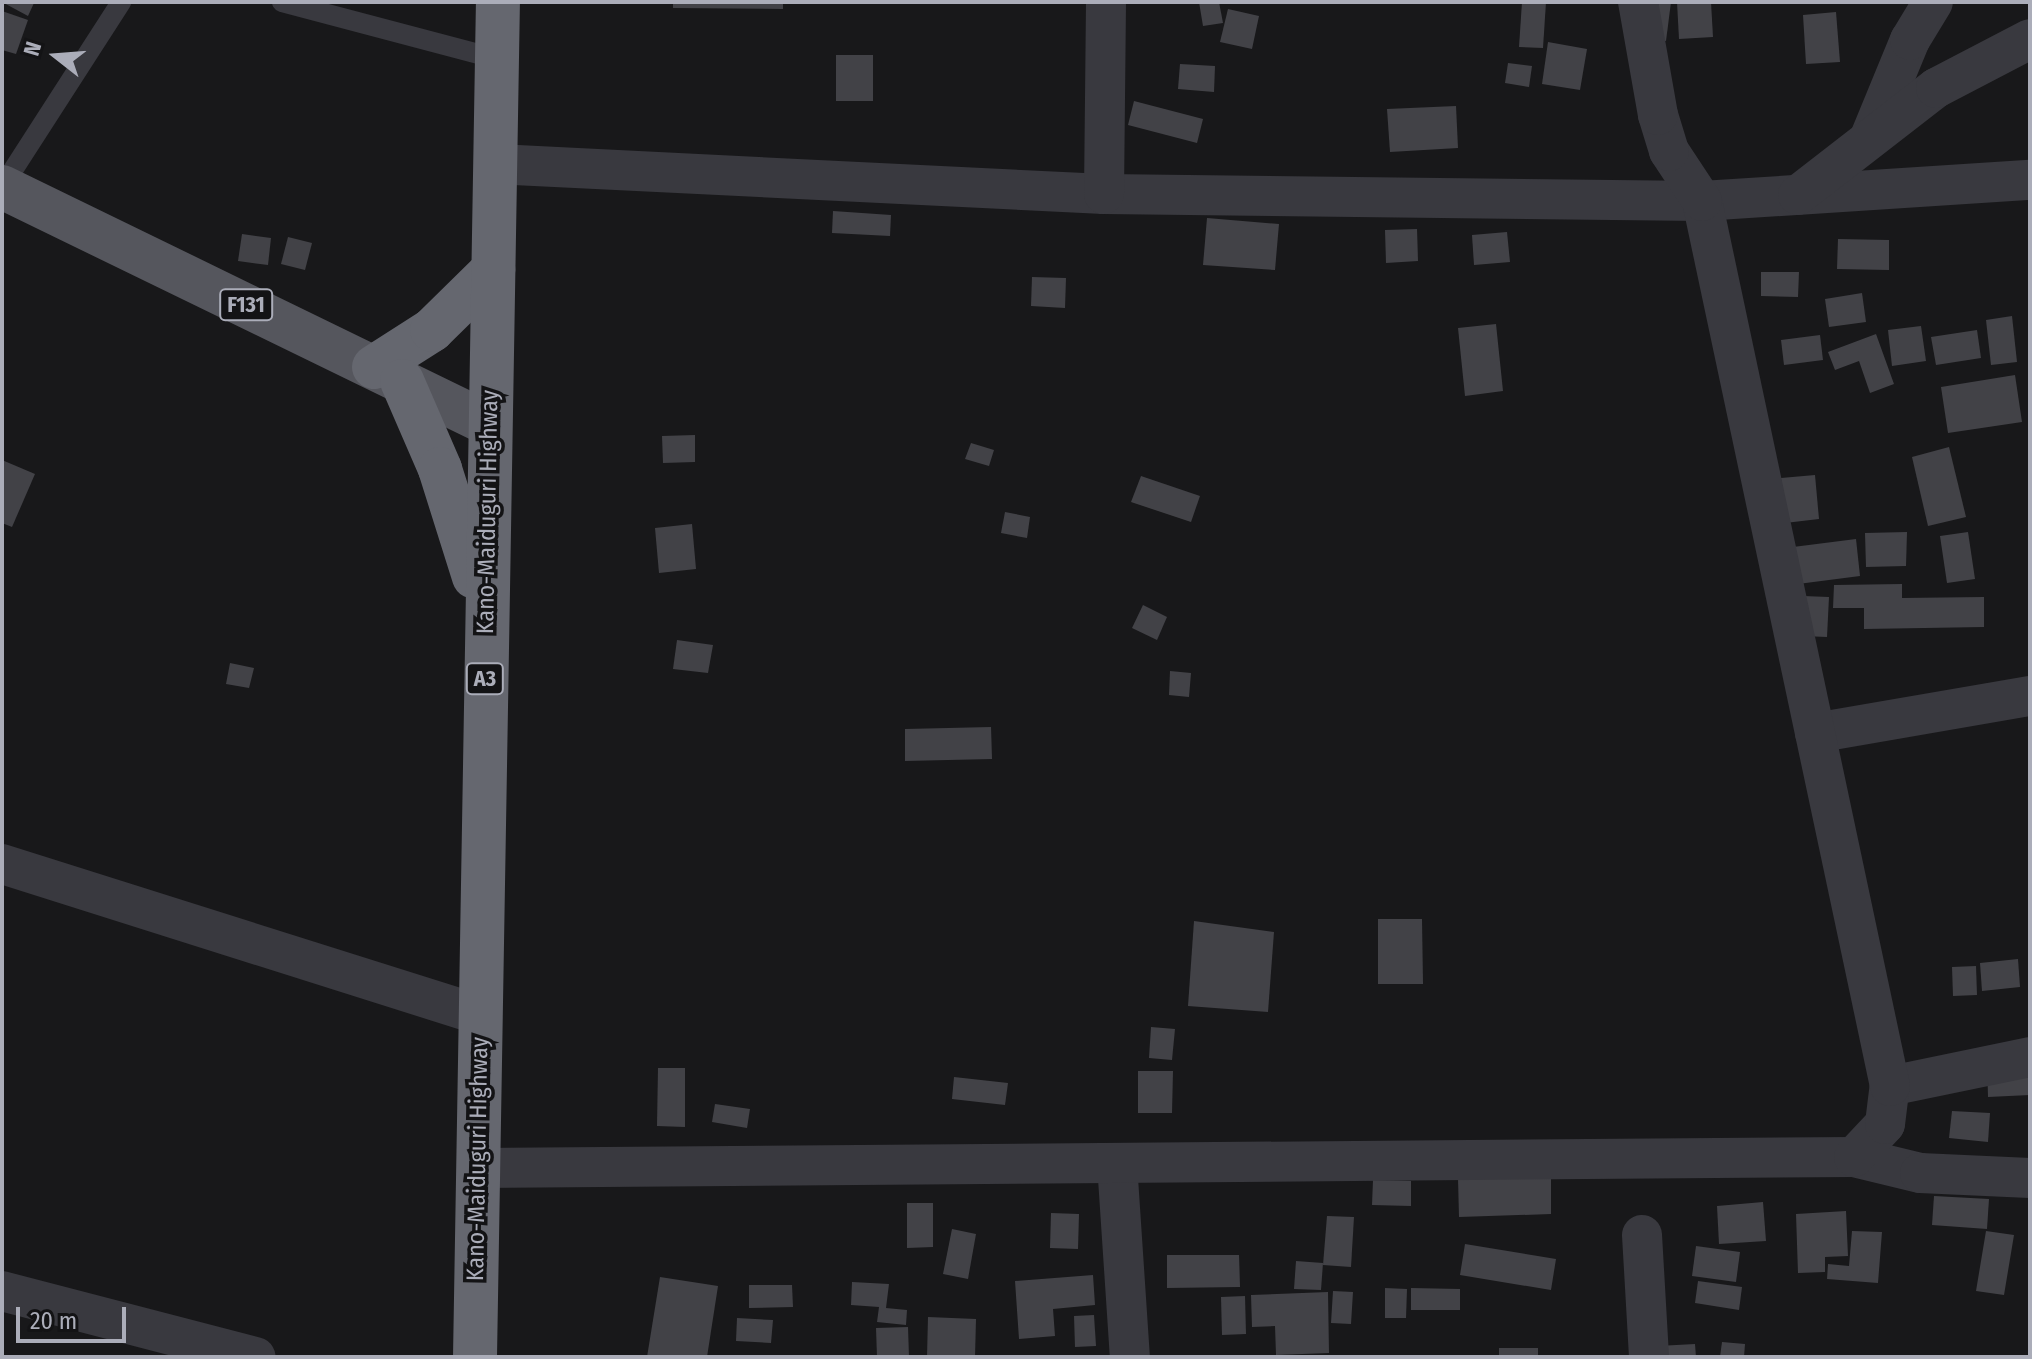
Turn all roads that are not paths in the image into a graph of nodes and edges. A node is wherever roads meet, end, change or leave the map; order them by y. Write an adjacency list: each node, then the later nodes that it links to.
1 (121, 2): 12 (lane)
2 (282, 2): 8 (lane)
3 (498, 2): 8 (highway, Kano-Maiduguri Highway / A3)
4 (1106, 2): 13 (street)
5 (1638, 2): 15 (street)
6 (1933, 2): 9 (street)
7 (2030, 39): 9 (street)
8 (497, 59): 10 (highway, Kano-Maiduguri Highway / A3)
9 (1868, 140): 14 (street)
10 (495, 164): 13 (street); 16 (highway, Kano-Maiduguri Highway / A3)
11 (2030, 180): 14 (street)
12 (2, 187): 17 (main road, F131)
13 (1104, 194): 15 (street)
14 (1798, 195): 15 (street)
15 (1702, 201): 21 (street)
16 (493, 270): 17 (highway); 18 (highway, Kano-Maiduguri Highway / A3)
17 (388, 374): 18 (main road, F131); 19 (highway)
18 (489, 424): 19 (highway, Kano-Maiduguri Highway / A3)
19 (486, 616): 23 (highway, Kano-Maiduguri Highway / A3)
20 (2030, 696): 21 (street)
21 (1815, 733): 25 (street)
22 (4, 873): 23 (street)
23 (480, 1015): 28 (highway, Kano-Maiduguri Highway / A3)
24 (2030, 1057): 25 (street)
25 (1890, 1086): 26 (street)
26 (1854, 1157): 27 (street); 29 (street)
27 (1117, 1163): 28 (street); 34 (street)
28 (478, 1168): 33 (highway, Kano-Maiduguri Highway / A3)
29 (2030, 1178)
30 (1642, 1235): 35 (street)
31 (2, 1291): 32 (street)
32 (256, 1357)
33 (475, 1357)
34 (1130, 1357)
35 (1649, 1357)

